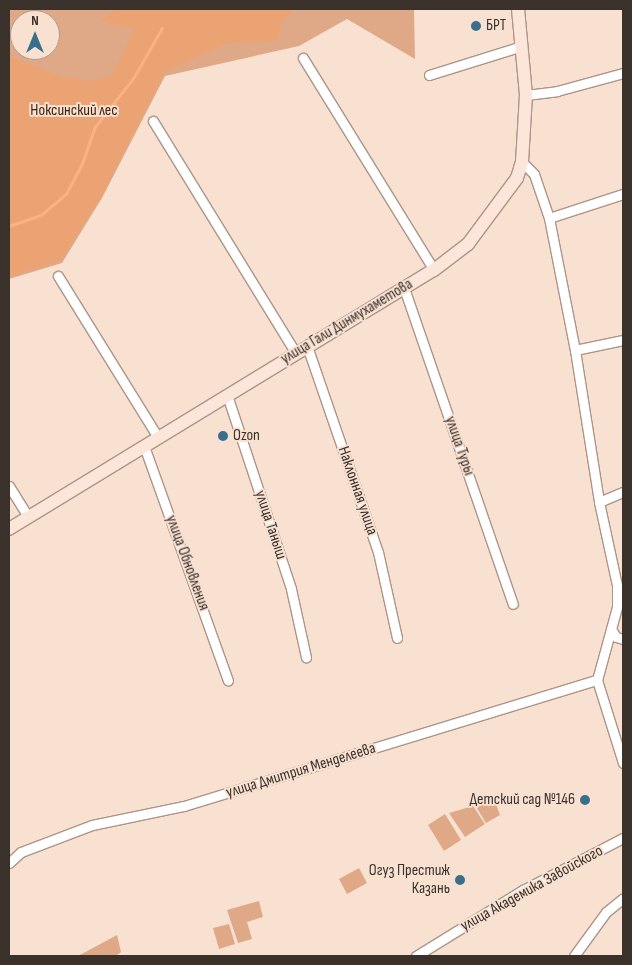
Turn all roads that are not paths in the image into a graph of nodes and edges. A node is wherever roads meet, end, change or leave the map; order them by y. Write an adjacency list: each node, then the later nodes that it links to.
1 (518, 9): 2 (street, улица Гали Динмухаметова)
2 (522, 46): 5 (street); 6 (street, улица Гали Динмухаметова)
3 (303, 58): 11 (street)
4 (623, 73): 6 (street)
5 (429, 75)
6 (526, 95): 8 (street, улица Гали Динмухаметова)
7 (153, 121): 17 (street)
8 (522, 162): 10 (street); 11 (street, улица Гали Динмухаметова)
9 (623, 194): 10 (street)
10 (549, 218): 16 (street)
11 (434, 270): 13 (street, улица Гали Динмухаметова)
12 (58, 276): 19 (street)
13 (404, 288): 15 (street, улица Гали Динмухаметова); 26 (street, улица Туры)
14 (623, 340): 16 (street)
15 (307, 346): 17 (street, улица Гали Динмухаметова); 28 (street, Наклонная улица)
16 (575, 350): 23 (street)
17 (296, 353): 18 (street, улица Гали Динмухаметова)
18 (227, 395): 19 (street, улица Гали Динмухаметова); 30 (street, улица Таныш)
19 (158, 437): 20 (street, улица Гали Динмухаметова)
20 (144, 446): 24 (street, улица Гали Динмухаметова); 31 (street, улица Обновления)
21 (9, 486): 24 (street)
22 (623, 492): 23 (street)
23 (599, 502): 27 (street)
24 (28, 517): 25 (street, улица Гали Динмухаметова)
25 (9, 529)
26 (513, 604)
27 (611, 629): 29 (street); 32 (street)
28 (397, 638)
29 (623, 640)
30 (306, 657)
31 (228, 680)
32 (597, 680): 33 (street); 35 (street, улица Дмитрия Менделеева)
33 (623, 763)
34 (623, 838): 38 (street, улица Академика Завойского)
35 (9, 863)
36 (623, 898): 37 (street)
37 (576, 955)
38 (416, 956)

